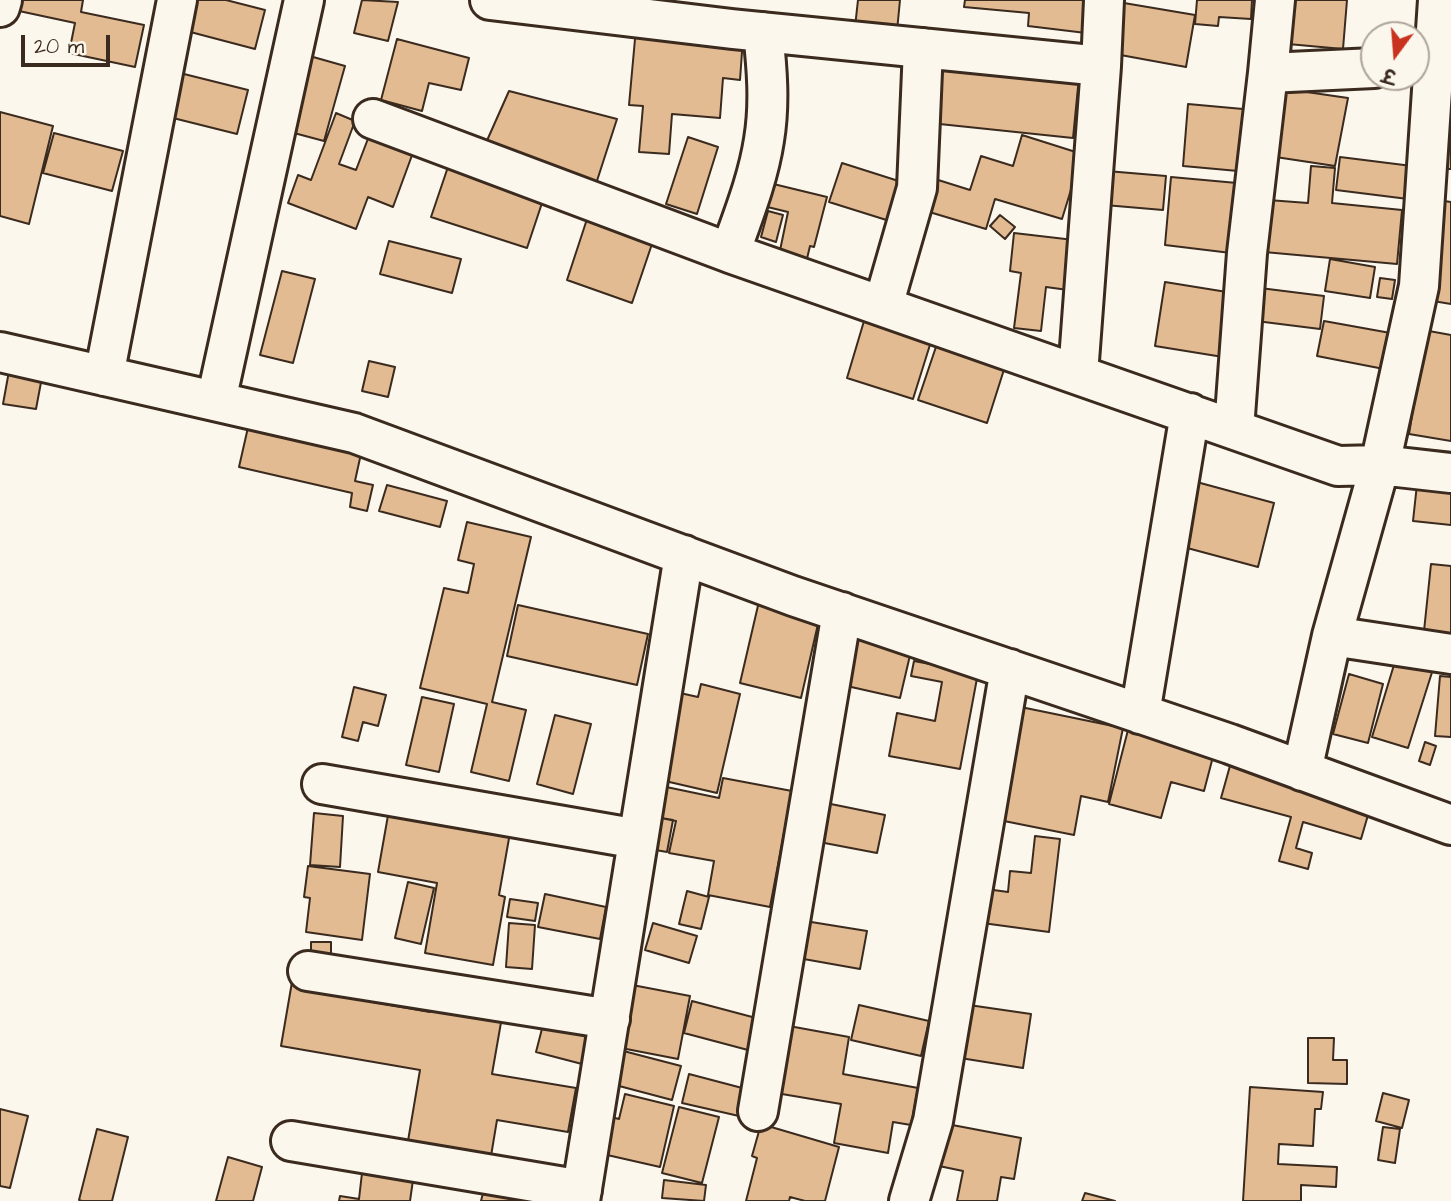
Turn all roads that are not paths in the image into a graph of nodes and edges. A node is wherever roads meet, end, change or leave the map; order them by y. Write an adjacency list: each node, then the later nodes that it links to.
1 (2, 0): 8 (street)
2 (177, 0): 22 (street)
3 (304, 0): 23 (street)
4 (490, 0): 9 (street)
5 (1104, 0): 13 (street)
6 (1275, 0): 15 (street)
7 (1438, 0): 11 (street)
8 (0, 7)
9 (669, 11): 10 (street)
10 (764, 32): 12 (street); 18 (street)
11 (1430, 41)
12 (923, 48): 13 (street); 19 (street)
13 (1101, 66): 21 (street)
14 (1360, 69): 15 (street)
15 (1268, 73): 25 (street)
16 (1424, 91): 26 (street)
17 (373, 119): 18 (street)
18 (730, 254): 19 (street)
19 (883, 306): 21 (street)
20 (0, 352): 22 (street)
21 (1078, 374): 24 (street)
22 (104, 376): 23 (street)
23 (216, 401): 28 (street)
24 (1190, 413): 25 (street); 33 (street)
25 (1234, 429): 26 (street)
26 (1380, 465): 27 (street); 30 (street)
27 (1451, 473)
28 (684, 555): 29 (street); 37 (street)
29 (842, 612): 32 (street); 40 (street)
30 (1332, 636): 31 (street); 34 (street)
31 (1451, 654)
32 (1010, 670): 33 (street); 43 (street)
33 (1140, 714): 34 (street)
34 (1301, 771): 36 (street)
35 (322, 784): 37 (street)
36 (1451, 824)
37 (638, 839): 39 (street)
38 (308, 971): 39 (street)
39 (610, 1019): 42 (street)
40 (758, 1111)
41 (291, 1141): 42 (street)
42 (581, 1196)
43 (909, 1201)

